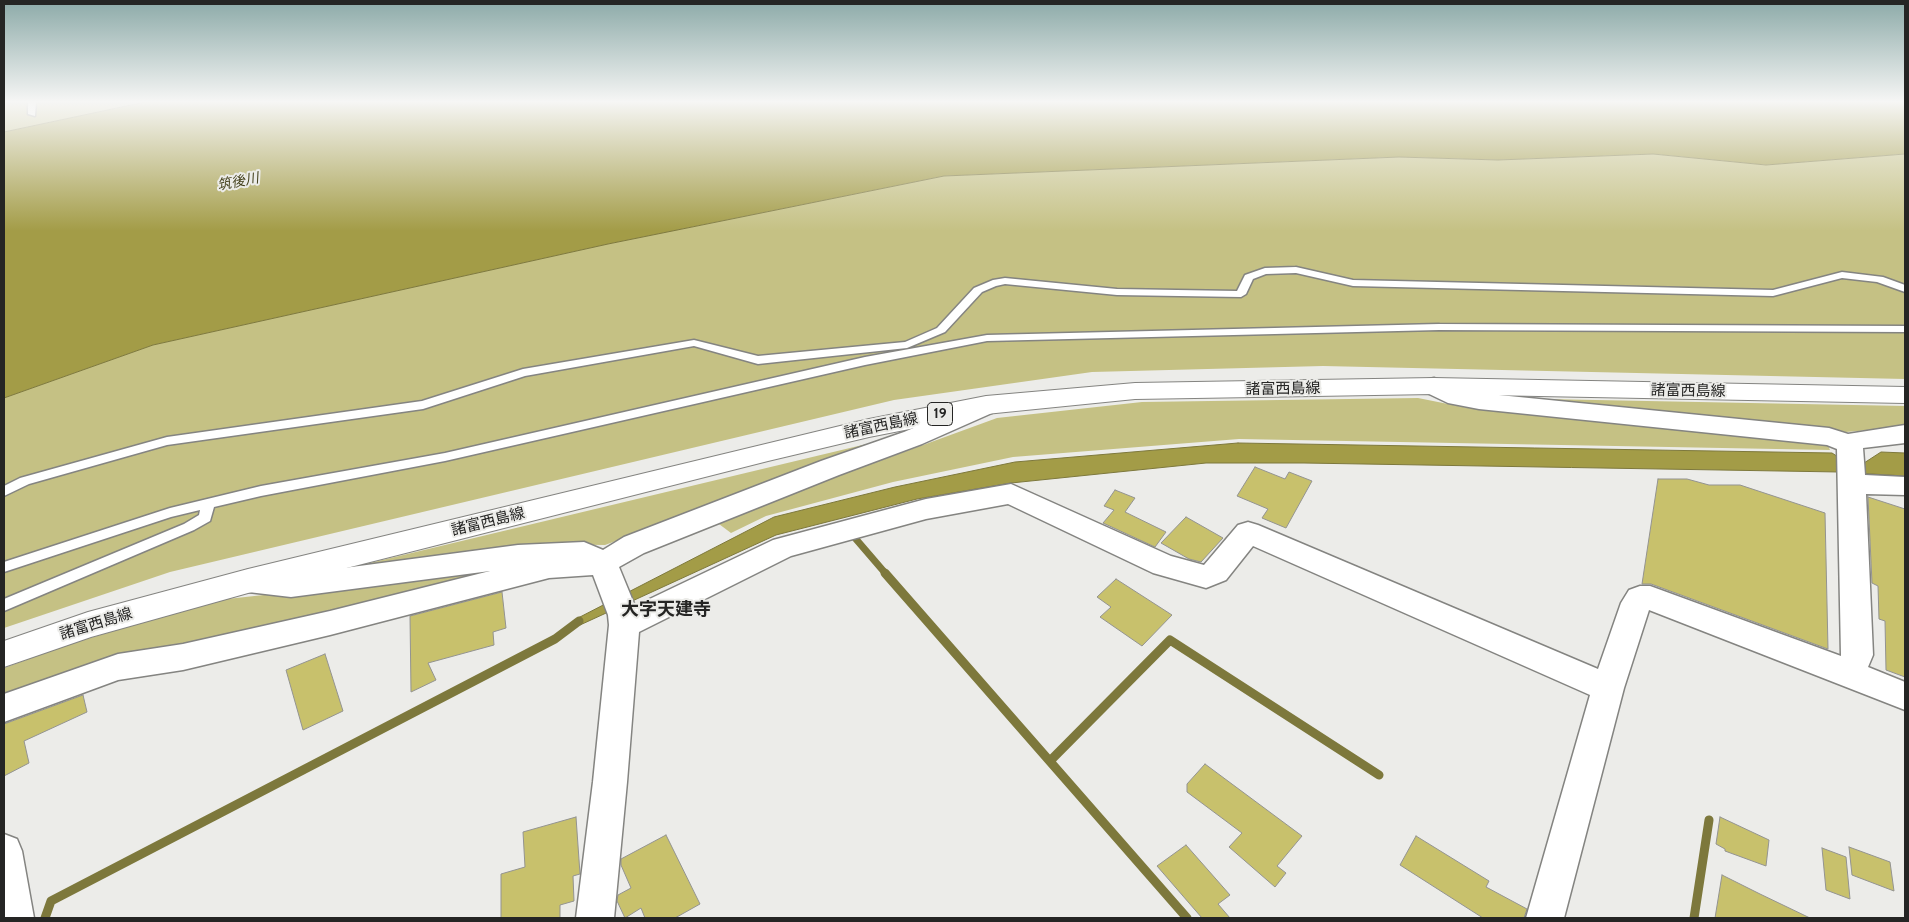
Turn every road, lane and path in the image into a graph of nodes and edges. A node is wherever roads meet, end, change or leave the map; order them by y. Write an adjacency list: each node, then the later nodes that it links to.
1 (1905, 289): 9 (lane)
2 (1905, 329): 10 (lane)
3 (1434, 386): 4 (main road, 諸富西島線 / 19); 5 (main road, 諸富西島線 / 19); 7 (street)
4 (1905, 395)
5 (986, 405): 11 (street); 13 (main road, 諸富西島線 / 19)
6 (1905, 434): 7 (street)
7 (1851, 464): 8 (street); 17 (street)
8 (1905, 486)
9 (4, 491)
10 (208, 503): 12 (lane); 14 (lane)
11 (604, 563): 13 (street); 15 (street); 20 (street)
12 (4, 567)
13 (248, 581): 16 (main road, 諸富西島線 / 19)
14 (4, 605)
15 (621, 610): 18 (street); 23 (street)
16 (4, 654)
17 (1850, 674): 18 (street); 19 (street)
18 (1608, 688): 24 (street)
19 (1905, 696)
20 (4, 708)
21 (4, 851): 22 (street)
22 (14, 918)
23 (594, 918)
24 (1545, 918)

